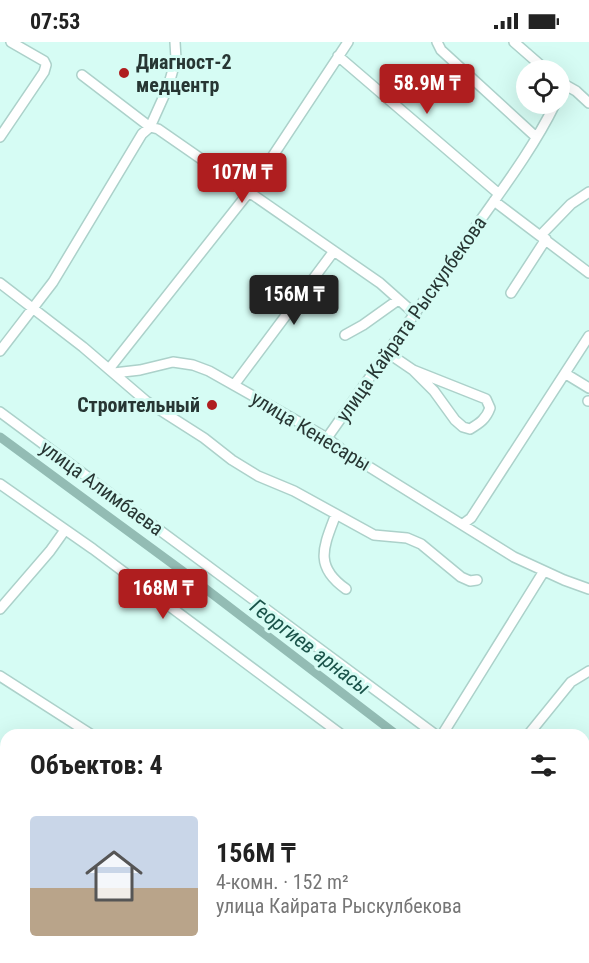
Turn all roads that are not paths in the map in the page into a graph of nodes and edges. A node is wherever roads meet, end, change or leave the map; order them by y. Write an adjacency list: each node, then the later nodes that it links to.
1 (11, 42): 7 (street)
2 (175, 42): 8 (street)
3 (180, 42): 8 (street)
4 (348, 42): 9 (street)
5 (437, 42): 17 (street)
6 (514, 42): 10 (street)
7 (23, 44): 16 (street)
8 (176, 54): 15 (street)
9 (338, 56): 18 (street); 20 (street, улица Кайрата Рыскулбекова)
10 (535, 60)
11 (82, 75): 15 (street)
12 (570, 89): 13 (street)
13 (589, 103)
14 (549, 114): 17 (street, улица Кайрата Рыскулбекова)
15 (150, 127): 18 (street); 27 (street)
16 (0, 136)
17 (536, 137): 20 (street, улица Кайрата Рыскулбекова)
18 (249, 192): 22 (street); 34 (street)
19 (589, 192): 21 (street)
20 (496, 197): 21 (street, улица Кайрата Рыскулбекова); 28 (street, улица Кайрата Рыскулбекова)
21 (543, 237): 23 (street, улица Кайрата Рыскулбекова); 25 (street)
22 (334, 251): 26 (street); 36 (street)
23 (589, 273)
24 (0, 284): 27 (street)
25 (511, 293)
26 (398, 300): 28 (street); 29 (street)
27 (33, 308): 31 (street); 34 (street)
28 (416, 315): 32 (street, улица Кайрата Рыскулбекова)
29 (345, 335)
30 (589, 336): 35 (street)
31 (0, 351)
32 (388, 353): 33 (street); 39 (street, улица Кайрата Рыскулбекова)
33 (413, 369): 33 (street)
34 (112, 371): 36 (street, улица Кенесары); 41 (street)
35 (566, 374): 37 (street); 42 (street)
36 (234, 385): 39 (street, улица Кенесары)
37 (589, 388)
38 (0, 412): 53 (street, улица Алимбаева)
39 (327, 438): 42 (street, улица Кенесары)
40 (0, 484): 43 (street)
41 (336, 514): 45 (street); 46 (street)
42 (463, 524): 44 (street, улица Кенесары)
43 (65, 530): 48 (street); 52 (street)
44 (544, 571): 47 (street, улица Кенесары); 54 (street)
45 (477, 580)
46 (346, 589)
47 (589, 589)
48 (0, 609)
49 (589, 671): 55 (street)
50 (0, 676): 51 (street)
51 (83, 729)
52 (334, 729)
53 (428, 729)
54 (446, 729)
55 (533, 729)

